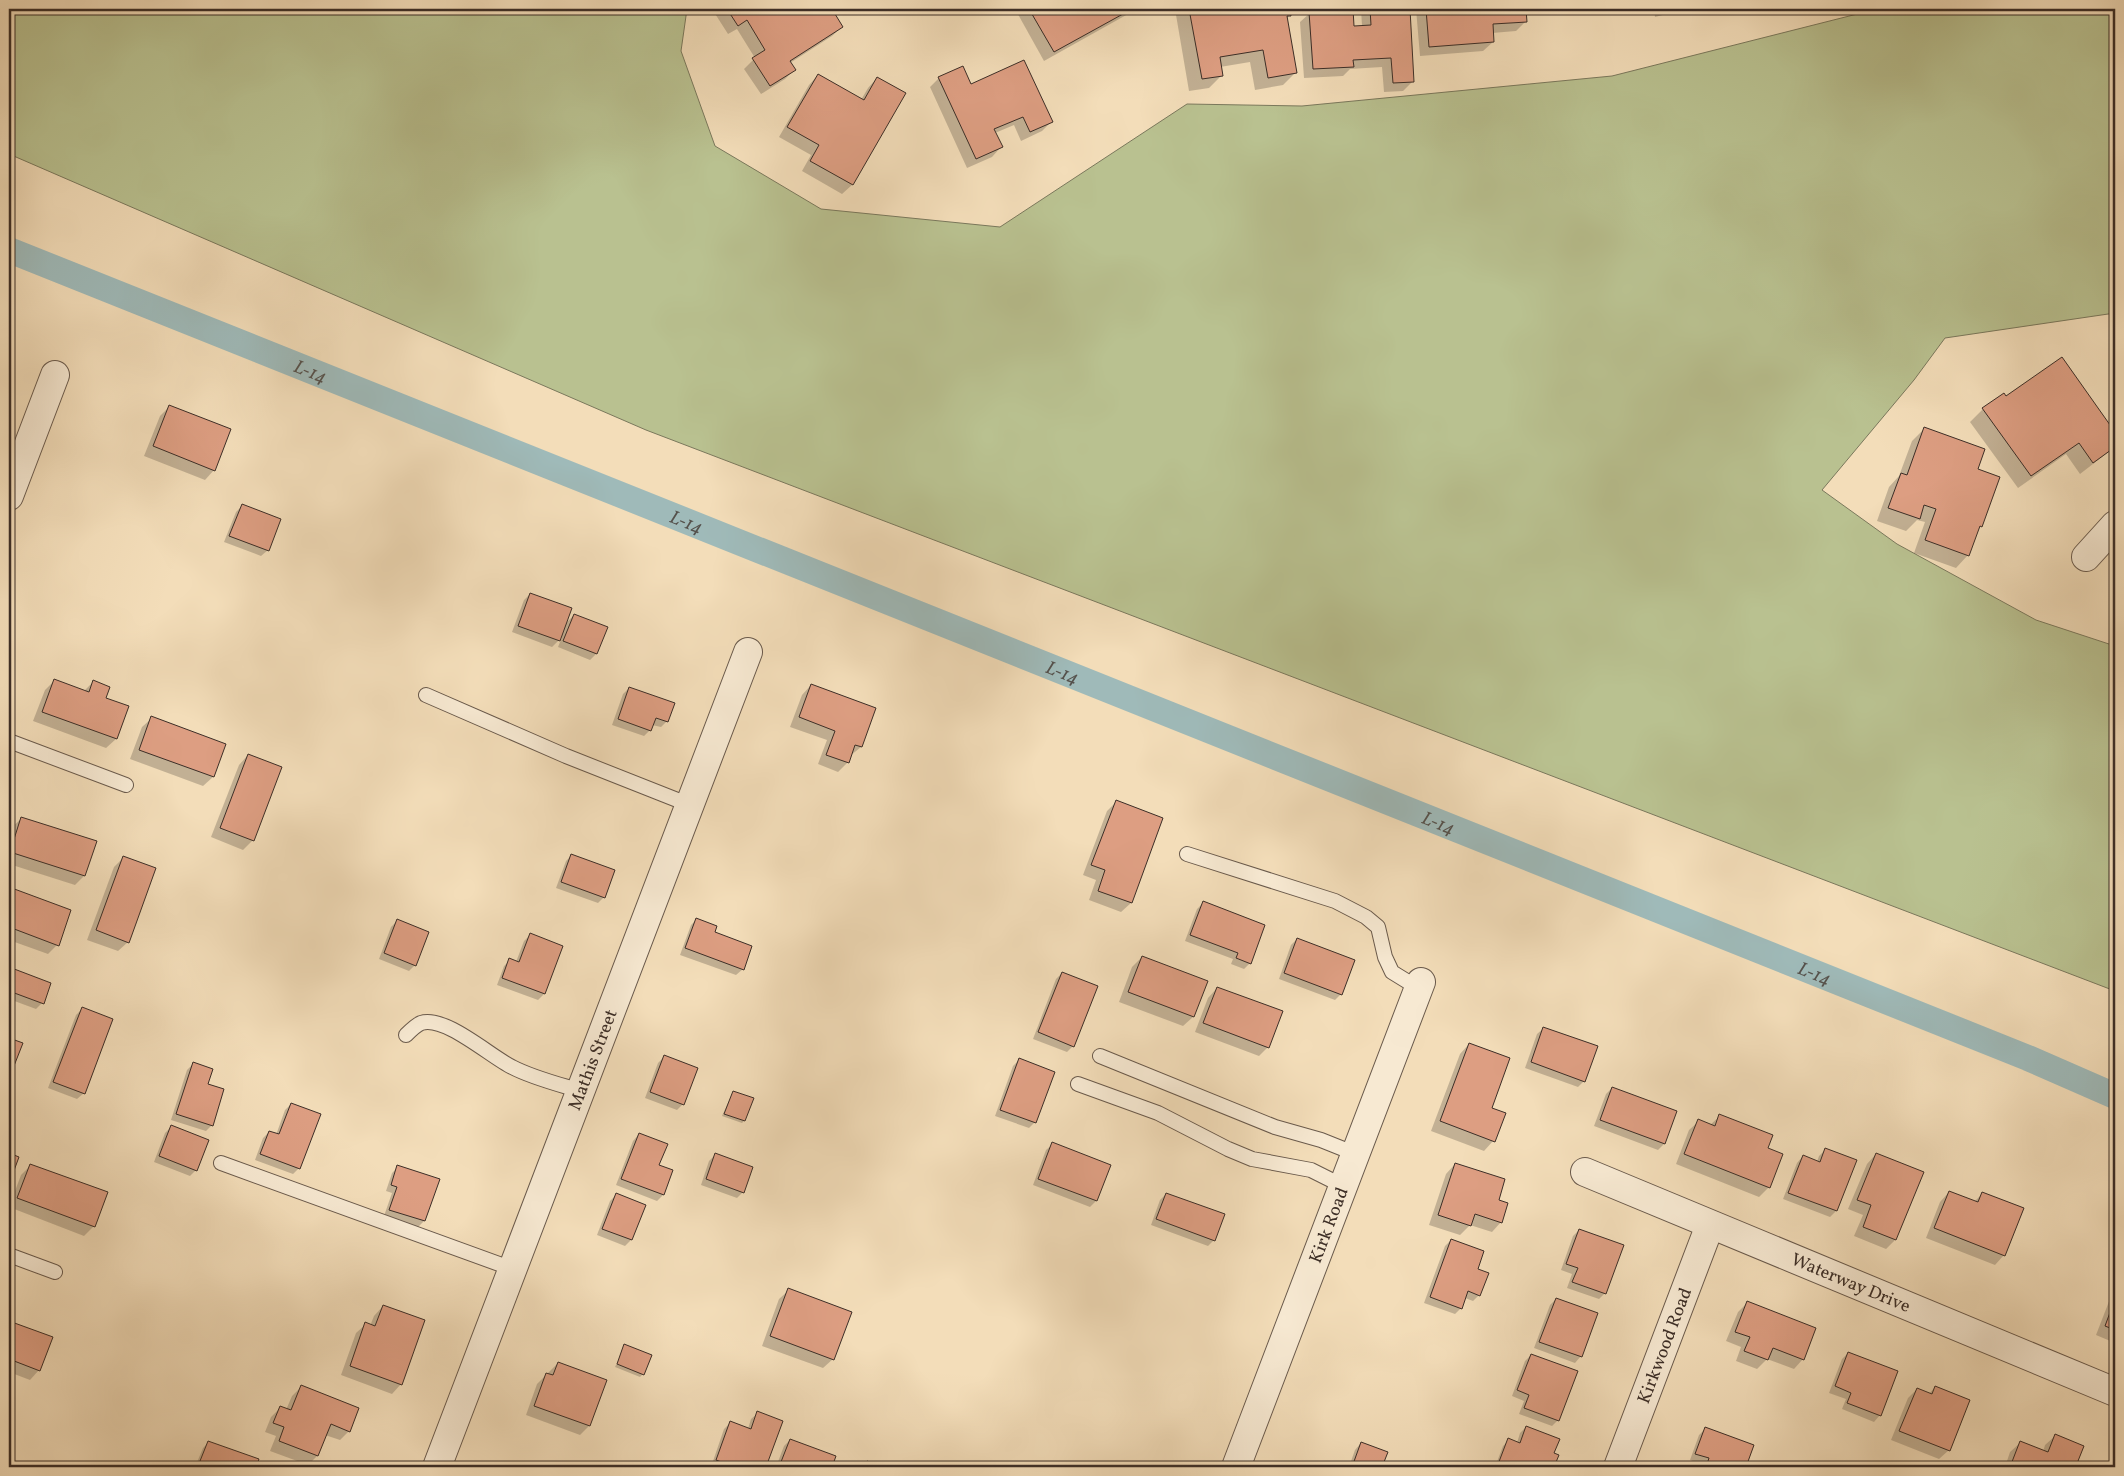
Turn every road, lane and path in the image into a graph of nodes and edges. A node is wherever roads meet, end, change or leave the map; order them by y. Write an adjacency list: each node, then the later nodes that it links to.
1 (55, 375): 2 (street)
2 (9, 496)
3 (2115, 525): 4 (street)
4 (2086, 557)
5 (748, 652): 9 (street, Mathis Street)
6 (426, 695): 9 (lane)
7 (9, 741): 8 (lane)
8 (126, 785)
9 (690, 805): 15 (street, Mathis Street)
10 (1187, 854): 11 (lane)
11 (1420, 985): 16 (street, Kirk Road)
12 (406, 1035): 15 (lane)
13 (1100, 1056): 16 (lane)
14 (1078, 1084): 19 (lane)
15 (580, 1091): 22 (street, Mathis Street)
16 (1356, 1154): 19 (street, Kirk Road)
17 (221, 1163): 22 (lane)
18 (1584, 1172): 20 (street, Waterway Drive)
19 (1343, 1186): 26 (street, Kirk Road)
20 (1710, 1225): 24 (street, Waterway Drive); 27 (street, Kirkwood Road)
21 (9, 1255): 23 (lane)
22 (513, 1269): 25 (street, Mathis Street)
23 (55, 1272)
24 (2115, 1392)
25 (437, 1467)
26 (1236, 1467)
27 (1618, 1467)

